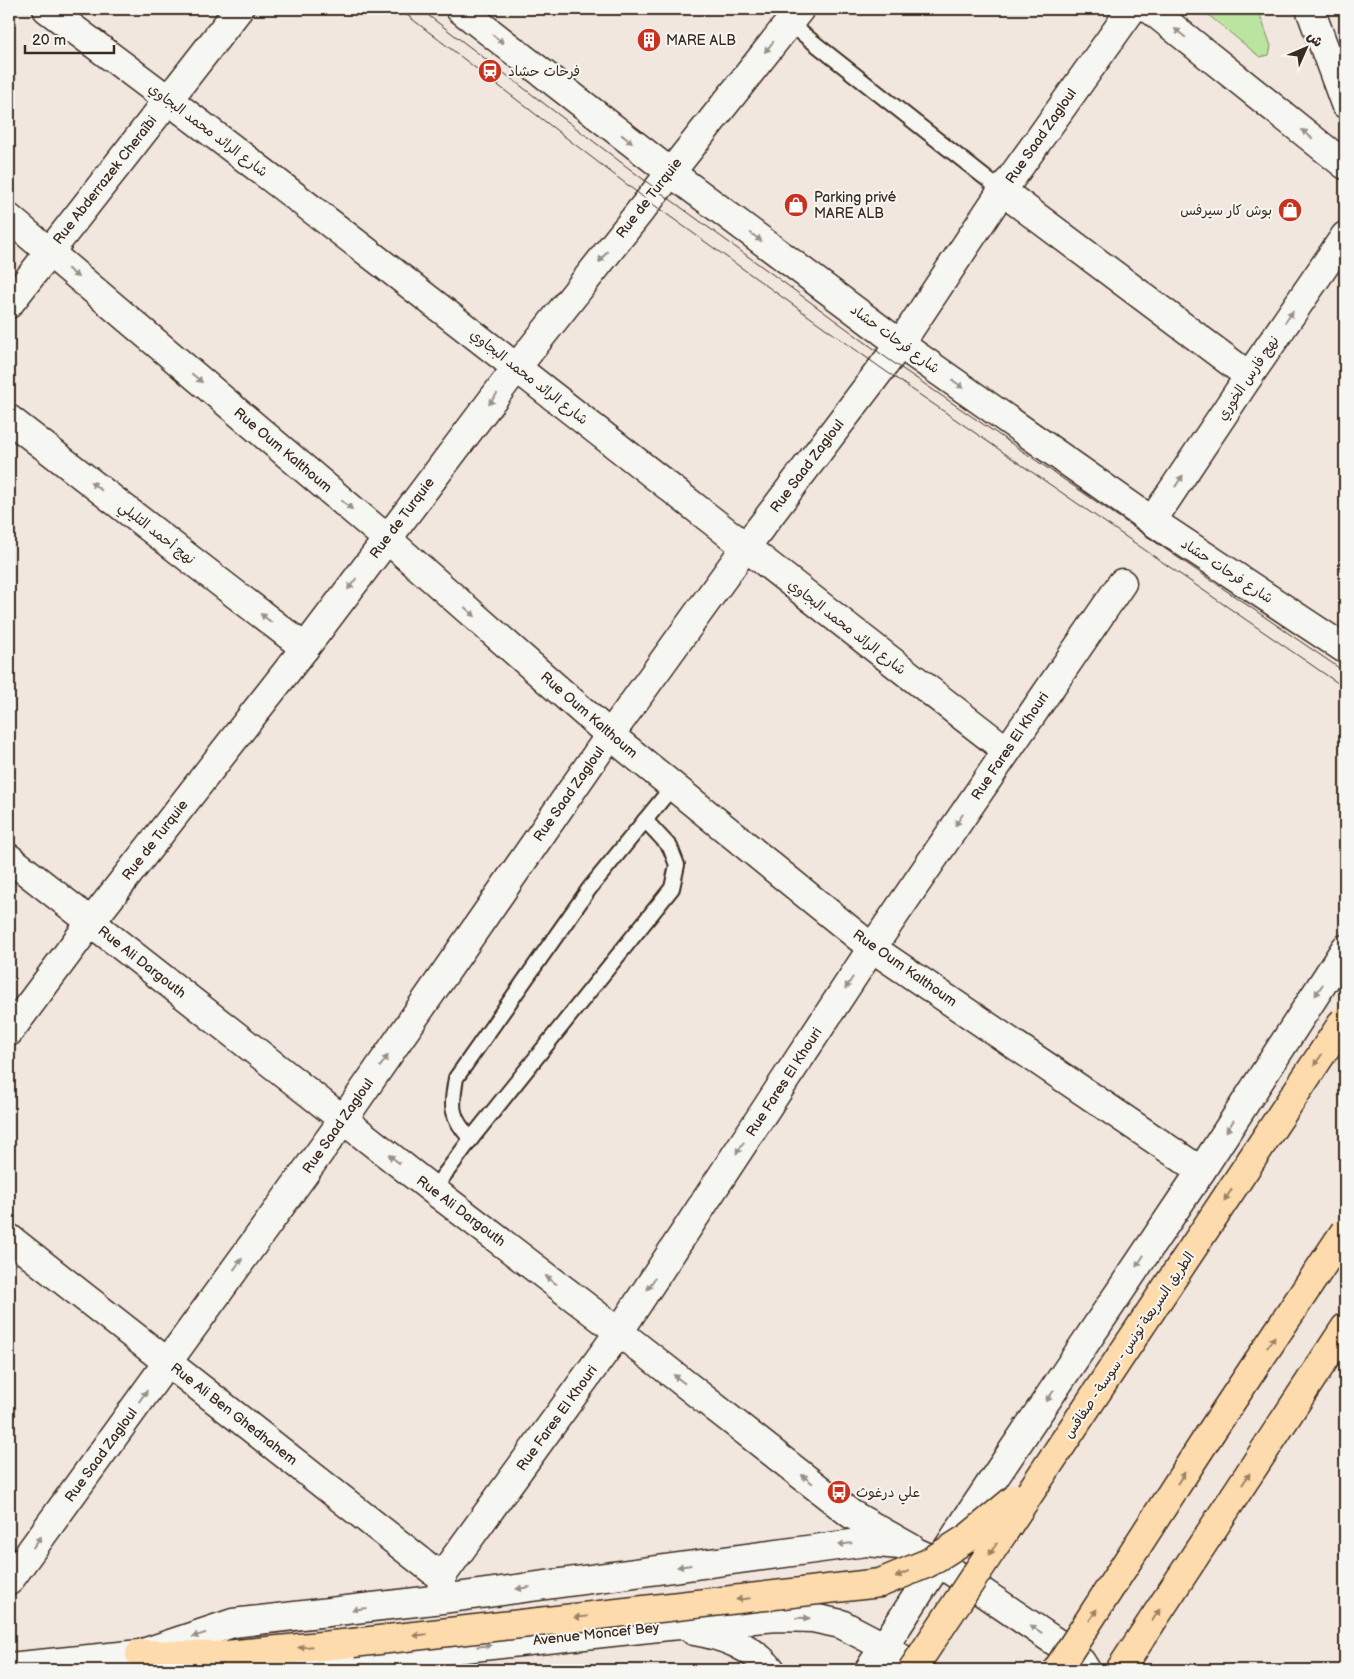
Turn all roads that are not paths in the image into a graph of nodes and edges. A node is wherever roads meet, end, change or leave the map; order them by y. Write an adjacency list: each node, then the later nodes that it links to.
1 (47, 9): 8 (street, شارع الرائد محمد البجاوي)
2 (239, 9): 8 (street, Rue Abderrazek Cheraïbi)
3 (460, 9): 11 (street, شارع فرحات حشاد, one-way to 11)
4 (1132, 9): 12 (street, Rue Saad Zagloul)
5 (1150, 9): 10 (street, one-way to 5)
6 (1310, 9): 9 (street)
7 (794, 16): 11 (street, Rue de Turquie, one-way to 11); 12 (lane)
8 (168, 99): 15 (street, Rue Abderrazek Cheraïbi); 18 (street, شارع الرائد محمد البجاوي)
9 (1345, 104)
10 (1345, 164)
11 (670, 172): 17 (street, شارع فرحات حشاد, one-way to 17); 18 (street, Rue de Turquie, one-way to 18)
12 (1002, 191): 17 (street, Rue Saad Zagloul); 19 (street)
13 (9, 218): 15 (street, Rue Oum Kalthoum)
14 (1345, 236): 19 (street, نهج فارس الخوري, one-way to 14)
15 (49, 252): 16 (street, Rue Abderrazek Cheraïbi); 22 (street, Rue Oum Kalthoum, one-way to 22)
16 (9, 304)
17 (900, 344): 21 (street, شارع فرحات حشاد, one-way to 21); 23 (street, Rue Saad Zagloul)
18 (517, 367): 22 (street, Rue de Turquie, one-way to 22); 23 (street, شارع الرائد محمد البجاوي)
19 (1249, 376): 21 (street, نهج فارس الخوري, one-way to 19)
20 (9, 419): 25 (street, نهج أحمد التليلي, one-way to 20)
21 (1152, 521): 26 (street, شارع فرحات حشاد)
22 (386, 538): 25 (street, Rue de Turquie, one-way to 25); 27 (street, Rue Oum Kalthoum, one-way to 27)
23 (745, 548): 27 (street, Rue Saad Zagloul); 28 (street, شارع الرائد محمد البجاوي)
24 (1122, 583): 28 (street, Rue Fares El Khouri)
25 (305, 648): 32 (street, Rue de Turquie)
26 (1345, 649)
27 (610, 735): 29 (street, Rue Oum Kalthoum); 37 (street, Rue Saad Zagloul, one-way to 27)
28 (1006, 750): 33 (street, Rue Fares El Khouri, one-way to 33)
29 (673, 786): 30 (lane); 33 (street, Rue Oum Kalthoum)
30 (645, 820): 38 (lane); 38 (lane)
31 (9, 858): 32 (street, Rue Ali Dargouth)
32 (91, 922): 36 (street, Rue de Turquie); 37 (street, Rue Ali Dargouth)
33 (872, 948): 39 (street, Rue Oum Kalthoum); 44 (street, Rue Fares El Khouri, one-way to 44)
34 (1345, 949): 39 (street, one-way to 39)
35 (1345, 1019): 46 (highway, الطريق السريعة تونس - سوسة - صفاقس, one-way to 46, bridge)
36 (9, 1032)
37 (343, 1120): 40 (street, Rue Ali Dargouth, one-way to 37); 45 (street, Rue Saad Zagloul, one-way to 37)
38 (470, 1139): 40 (lane)
39 (1201, 1171): 47 (street, one-way to 47)
40 (433, 1190): 44 (street, Rue Ali Dargouth, one-way to 40)
41 (1345, 1231): 59 (highway, one-way to 41, bridge)
42 (9, 1238): 45 (street, Rue Ali Ben Ghedhahem)
43 (1345, 1328): 61 (highway, one-way to 43)
44 (619, 1332): 47 (street, Rue Ali Dargouth, one-way to 44); 49 (street, Rue Fares El Khouri)
45 (168, 1362): 48 (street, Rue Saad Zagloul, one-way to 45); 49 (street, Rue Ali Ben Ghedhahem)
46 (1042, 1476): 52 (highway, one-way to 52, bridge); 57 (highway, الطريق السريعة تونس - سوسة - صفاقس, one-way to 57, bridge)
47 (929, 1558): 49 (street, one-way to 49); 51 (street); 60 (street, one-way to 47)
48 (9, 1581)
49 (442, 1588): 52 (street, one-way to 52)
50 (668, 1626): 51 (street, Avenue Moncef Bey, one-way to 51); 54 (street, Avenue Moncef Bey, one-way to 50); 55 (street)
51 (885, 1647): 56 (street); 58 (street, Avenue Moncef Bey)
52 (140, 1654): 53 (street)
53 (9, 1667)
54 (262, 1670)
55 (771, 1670)
56 (869, 1670)
57 (912, 1670)
58 (918, 1670)
59 (1057, 1670)
60 (1086, 1670)
61 (1120, 1670)

